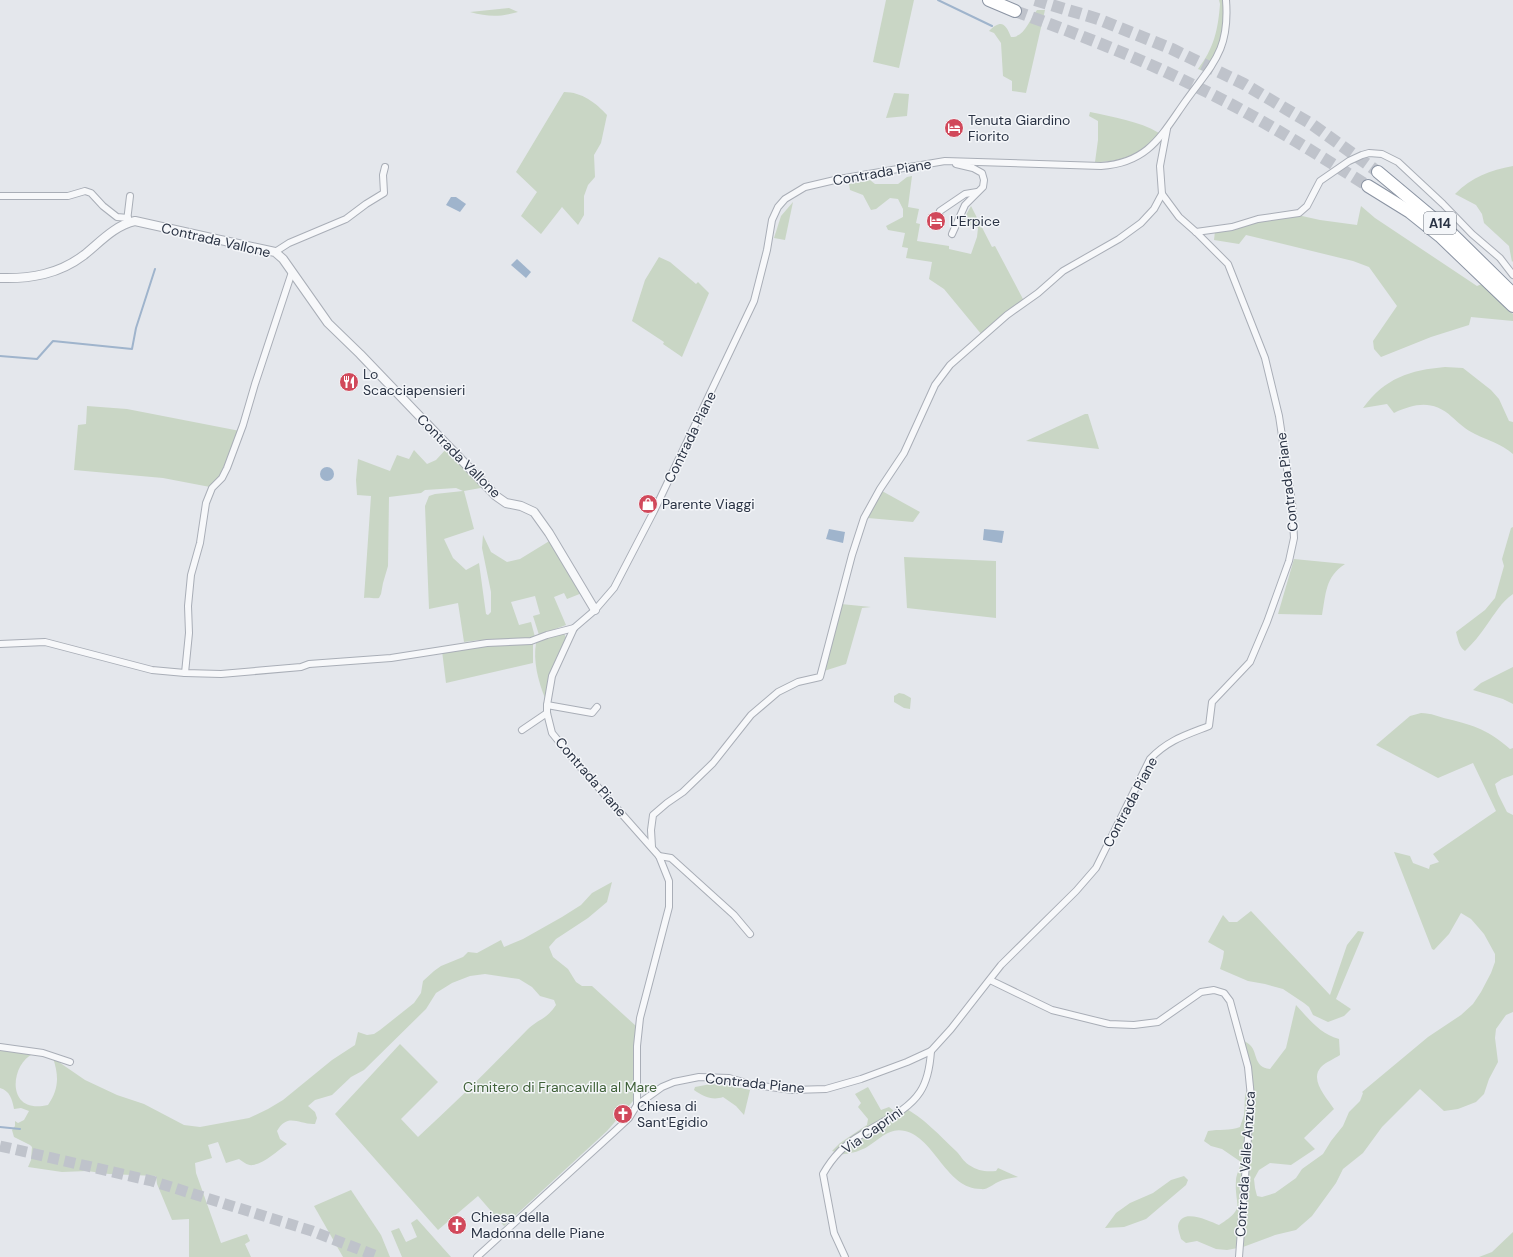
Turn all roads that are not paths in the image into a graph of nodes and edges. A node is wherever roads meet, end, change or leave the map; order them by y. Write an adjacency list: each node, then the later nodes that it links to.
1 (989, 0): 3 (highway)
2 (1226, 0): 4 (street, Contrada Piane)
3 (1015, 11)
4 (1167, 129): 5 (street, Contrada Piane); 10 (street, Contrada Piane)
5 (945, 161): 9 (street); 24 (street, Contrada Piane)
6 (385, 167): 17 (street)
7 (1378, 172): 21 (highway, A14)
8 (1368, 186): 21 (highway, A14)
9 (977, 192): 13 (street); 16 (street)
10 (1162, 194): 15 (street, Contrada Piane); 32 (street)
11 (0, 196): 14 (street)
12 (130, 196): 14 (street)
13 (940, 211)
14 (127, 220): 17 (street, Contrada Vallone); 20 (street)
15 (1196, 232): 19 (street); 35 (street, Contrada Piane)
16 (952, 234)
17 (275, 252): 18 (street, Contrada Vallone)
18 (292, 272): 24 (street, Contrada Vallone); 27 (street)
19 (1513, 275)
20 (0, 278)
21 (1494, 281): 22 (highway, A14); 23 (highway, A14)
22 (1513, 294)
23 (1513, 306)
24 (595, 610): 25 (street, Contrada Piane)
25 (574, 628): 27 (street); 28 (street, Contrada Piane)
26 (0, 644): 27 (street)
27 (185, 673)
28 (547, 705): 29 (street); 30 (street, Contrada Piane)
29 (597, 707)
30 (547, 713): 31 (street); 32 (street, Contrada Piane)
31 (522, 730)
32 (652, 847): 33 (street, Contrada Piane)
33 (659, 856): 34 (street); 39 (street, Contrada Piane)
34 (750, 934)
35 (990, 980): 37 (street, Contrada Piane); 42 (street, Contrada Valle Anzuca)
36 (0, 1047): 38 (street)
37 (931, 1051): 39 (street, Contrada Piane); 41 (street, Via Caprini)
38 (70, 1062)
39 (638, 1105): 40 (street, Contrada Piane)
40 (477, 1257)
41 (846, 1257)
42 (1239, 1257)

